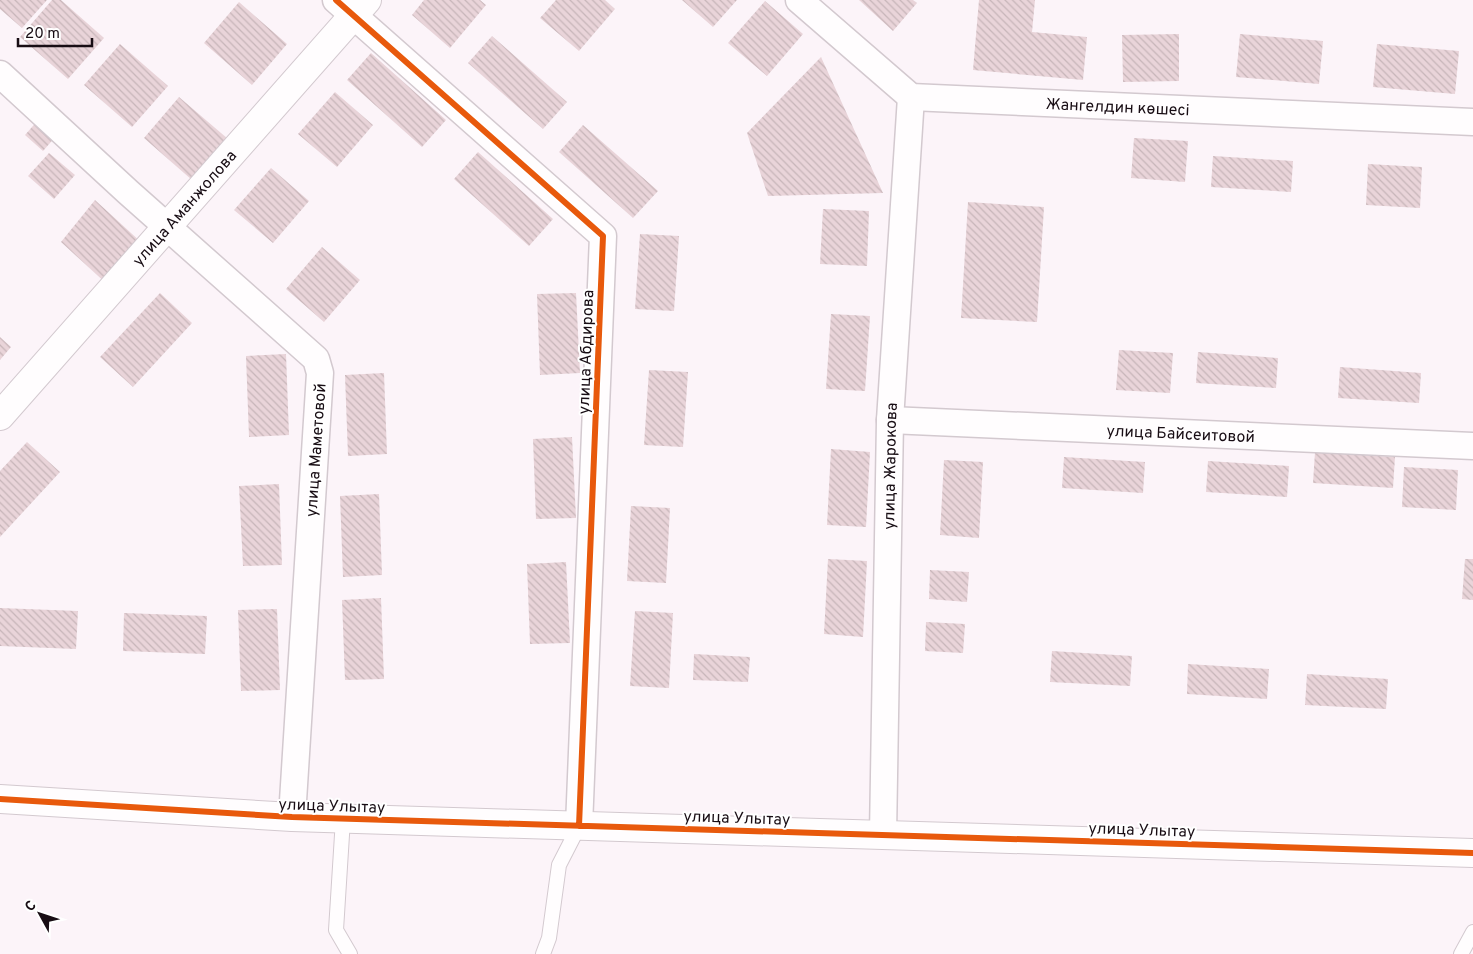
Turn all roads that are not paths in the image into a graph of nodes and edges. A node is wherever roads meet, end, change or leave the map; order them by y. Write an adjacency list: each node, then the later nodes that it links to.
1 (799, 0): 4 (street)
2 (352, 5): 6 (street, улица Аманжолова); 13 (street, улица Абдирова)
3 (0, 74): 6 (street, улица Маметовой)
4 (911, 97): 5 (street, Жангелдин көшесі); 8 (street, улица Жарокова)
5 (1473, 122)
6 (167, 227): 7 (street, улица Аманжолова); 11 (street, улица Маметовой)
7 (0, 416)
8 (890, 420): 9 (street, улица Байсеитовой); 14 (street, улица Жарокова)
9 (1473, 446)
10 (0, 799): 11 (street, улица Улытау)
11 (292, 818): 12 (street, улица Улытау)
12 (343, 819): 13 (street, улица Улытау); 17 (lane)
13 (579, 826): 14 (street, улица Улытау); 18 (lane)
14 (883, 835): 15 (street, улица Улытау)
15 (1473, 853)
16 (1473, 932): 19 (lane)
17 (350, 954)
18 (543, 954)
19 (1461, 954)

